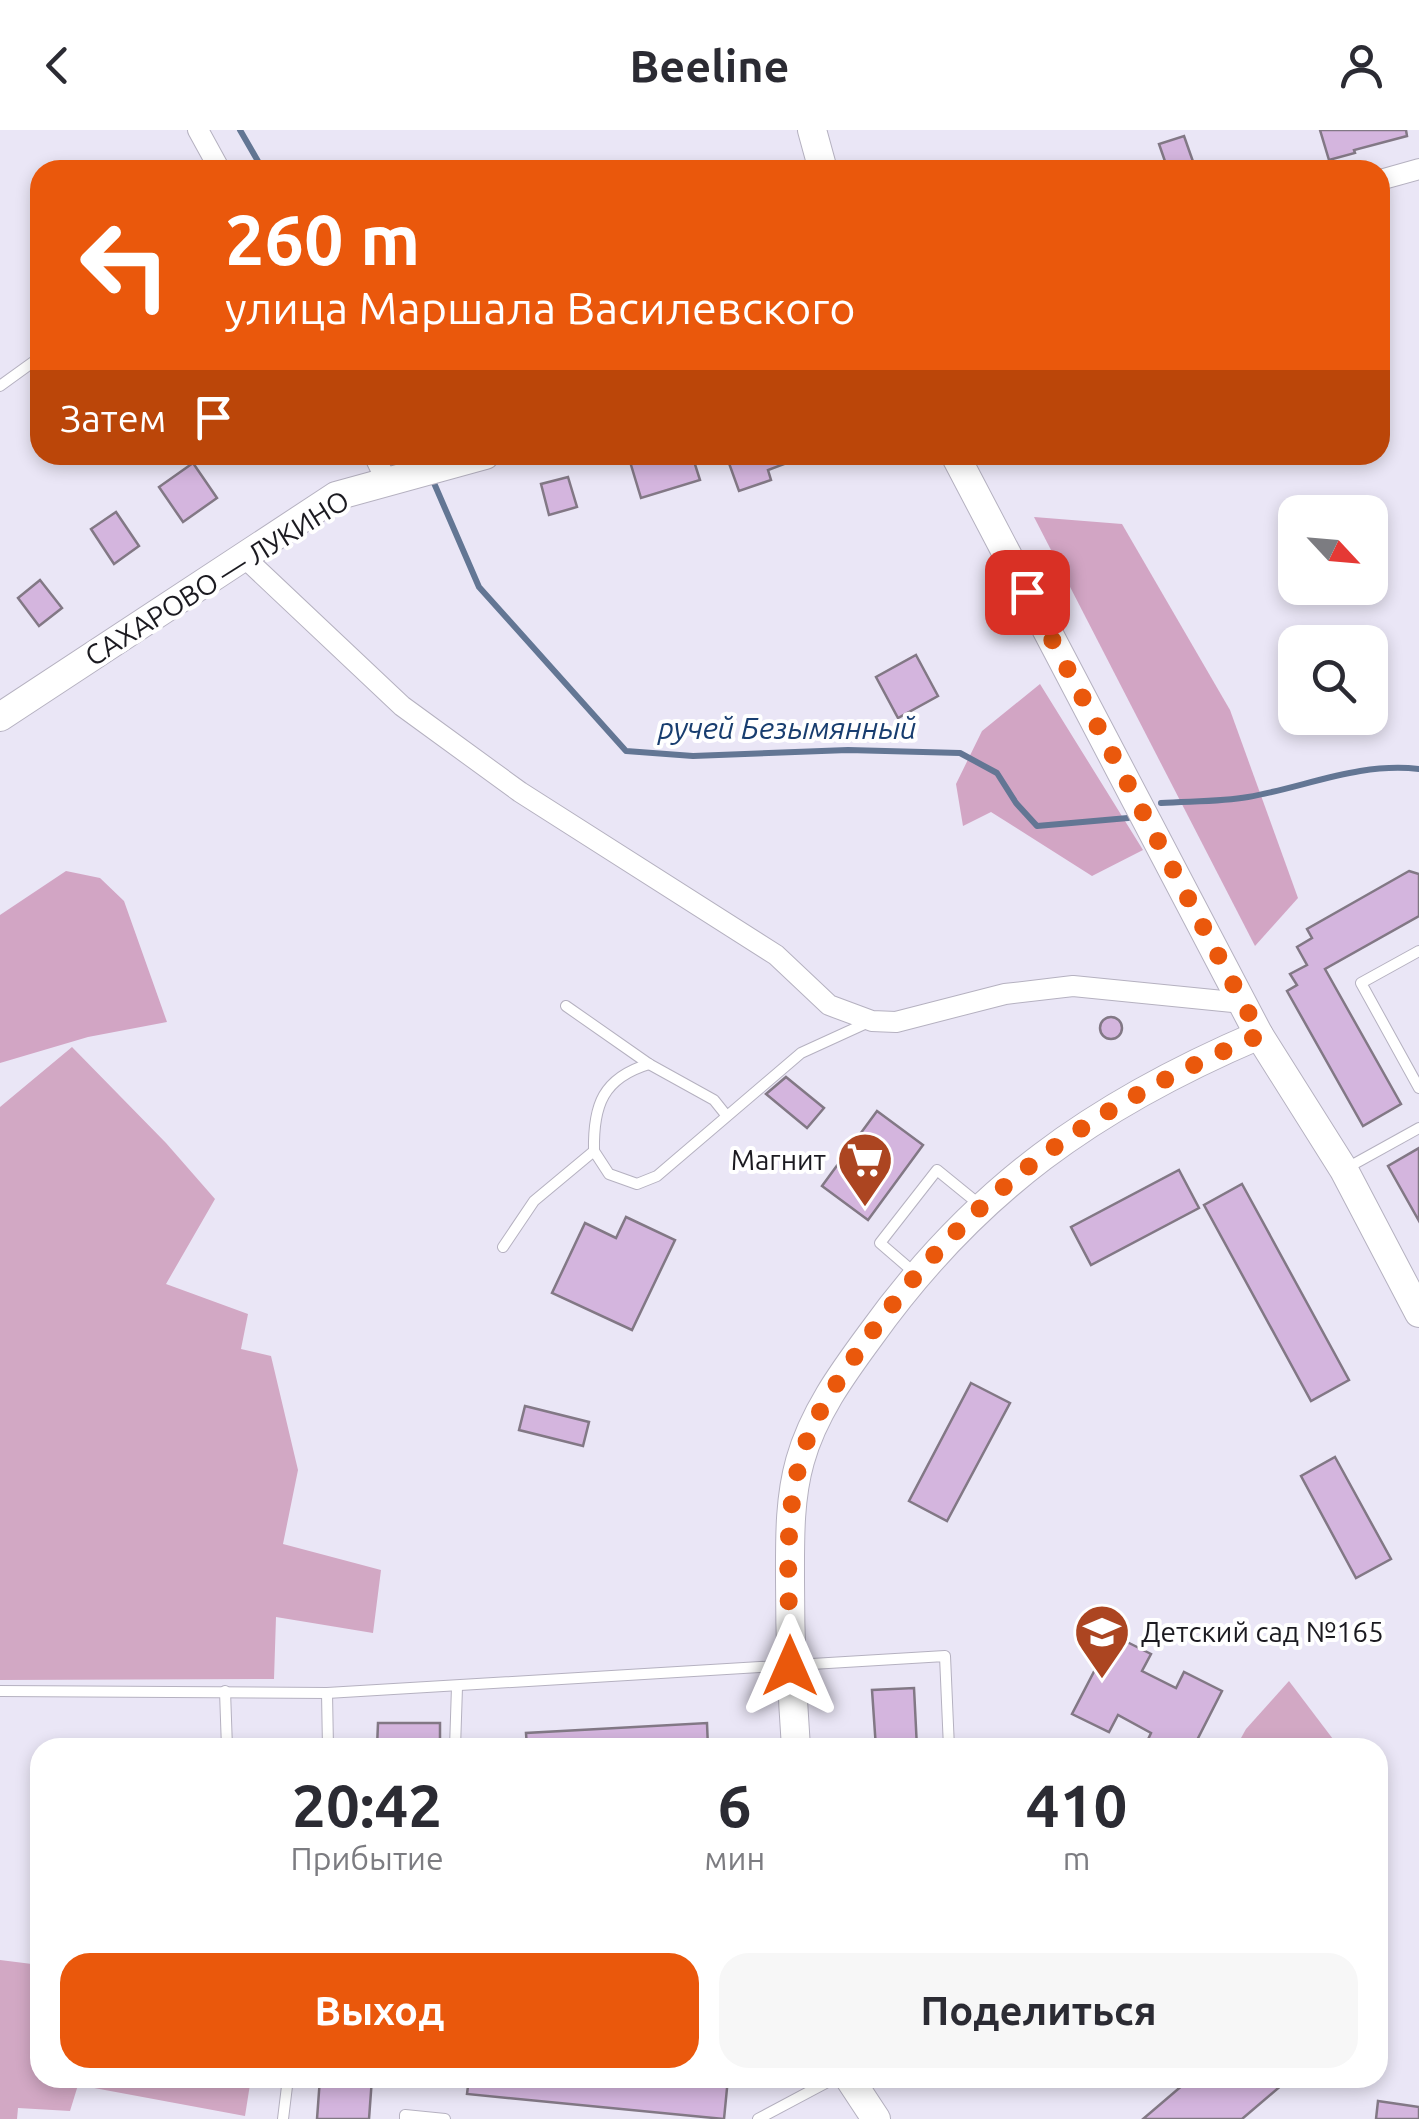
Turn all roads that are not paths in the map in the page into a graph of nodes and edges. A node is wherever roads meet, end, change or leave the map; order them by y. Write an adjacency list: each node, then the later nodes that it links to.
1 (198, 130): 3 (street)
2 (812, 130): 4 (street)
3 (214, 160)
4 (820, 160)
5 (1419, 168): 6 (street)
6 (1390, 177)
7 (30, 364): 8 (lane)
8 (0, 386)
9 (450, 465): 11 (street, САХАРОВО — ЛУКИНО)
10 (960, 465): 15 (street)
11 (380, 468): 12 (street, САХАРОВО — ЛУКИНО)
12 (243, 556): 13 (street, САХАРОВО — ЛУКИНО); 17 (street)
13 (0, 716)
14 (1419, 952): 20 (lane)
15 (1243, 1003): 17 (street); 18 (street)
16 (566, 1006): 19 (lane)
17 (872, 1021): 21 (lane)
18 (1260, 1035): 24 (street); 25 (street)
19 (650, 1064): 21 (lane); 23 (lane)
20 (1419, 1088)
21 (726, 1115): 23 (lane)
22 (1419, 1128): 24 (lane)
23 (594, 1151): 26 (lane)
24 (1344, 1170): 28 (street)
25 (981, 1206): 27 (street); 27 (lane)
26 (502, 1247)
27 (916, 1274): 29 (street)
28 (1419, 1313)
29 (790, 1666): 30 (lane); 37 (street); 38 (lane)
30 (456, 1686): 33 (lane); 36 (lane)
31 (0, 1691): 32 (lane)
32 (225, 1691): 33 (lane); 34 (lane)
33 (327, 1692): 35 (lane)
34 (227, 1738)
35 (328, 1738)
36 (455, 1738)
37 (795, 1738)
38 (949, 1738)
39 (287, 2088): 42 (lane)
40 (816, 2088): 45 (lane)
41 (856, 2088): 46 (street)
42 (284, 2119)
43 (404, 2119): 44 (lane)
44 (445, 2119)
45 (758, 2119)
46 (876, 2119)

